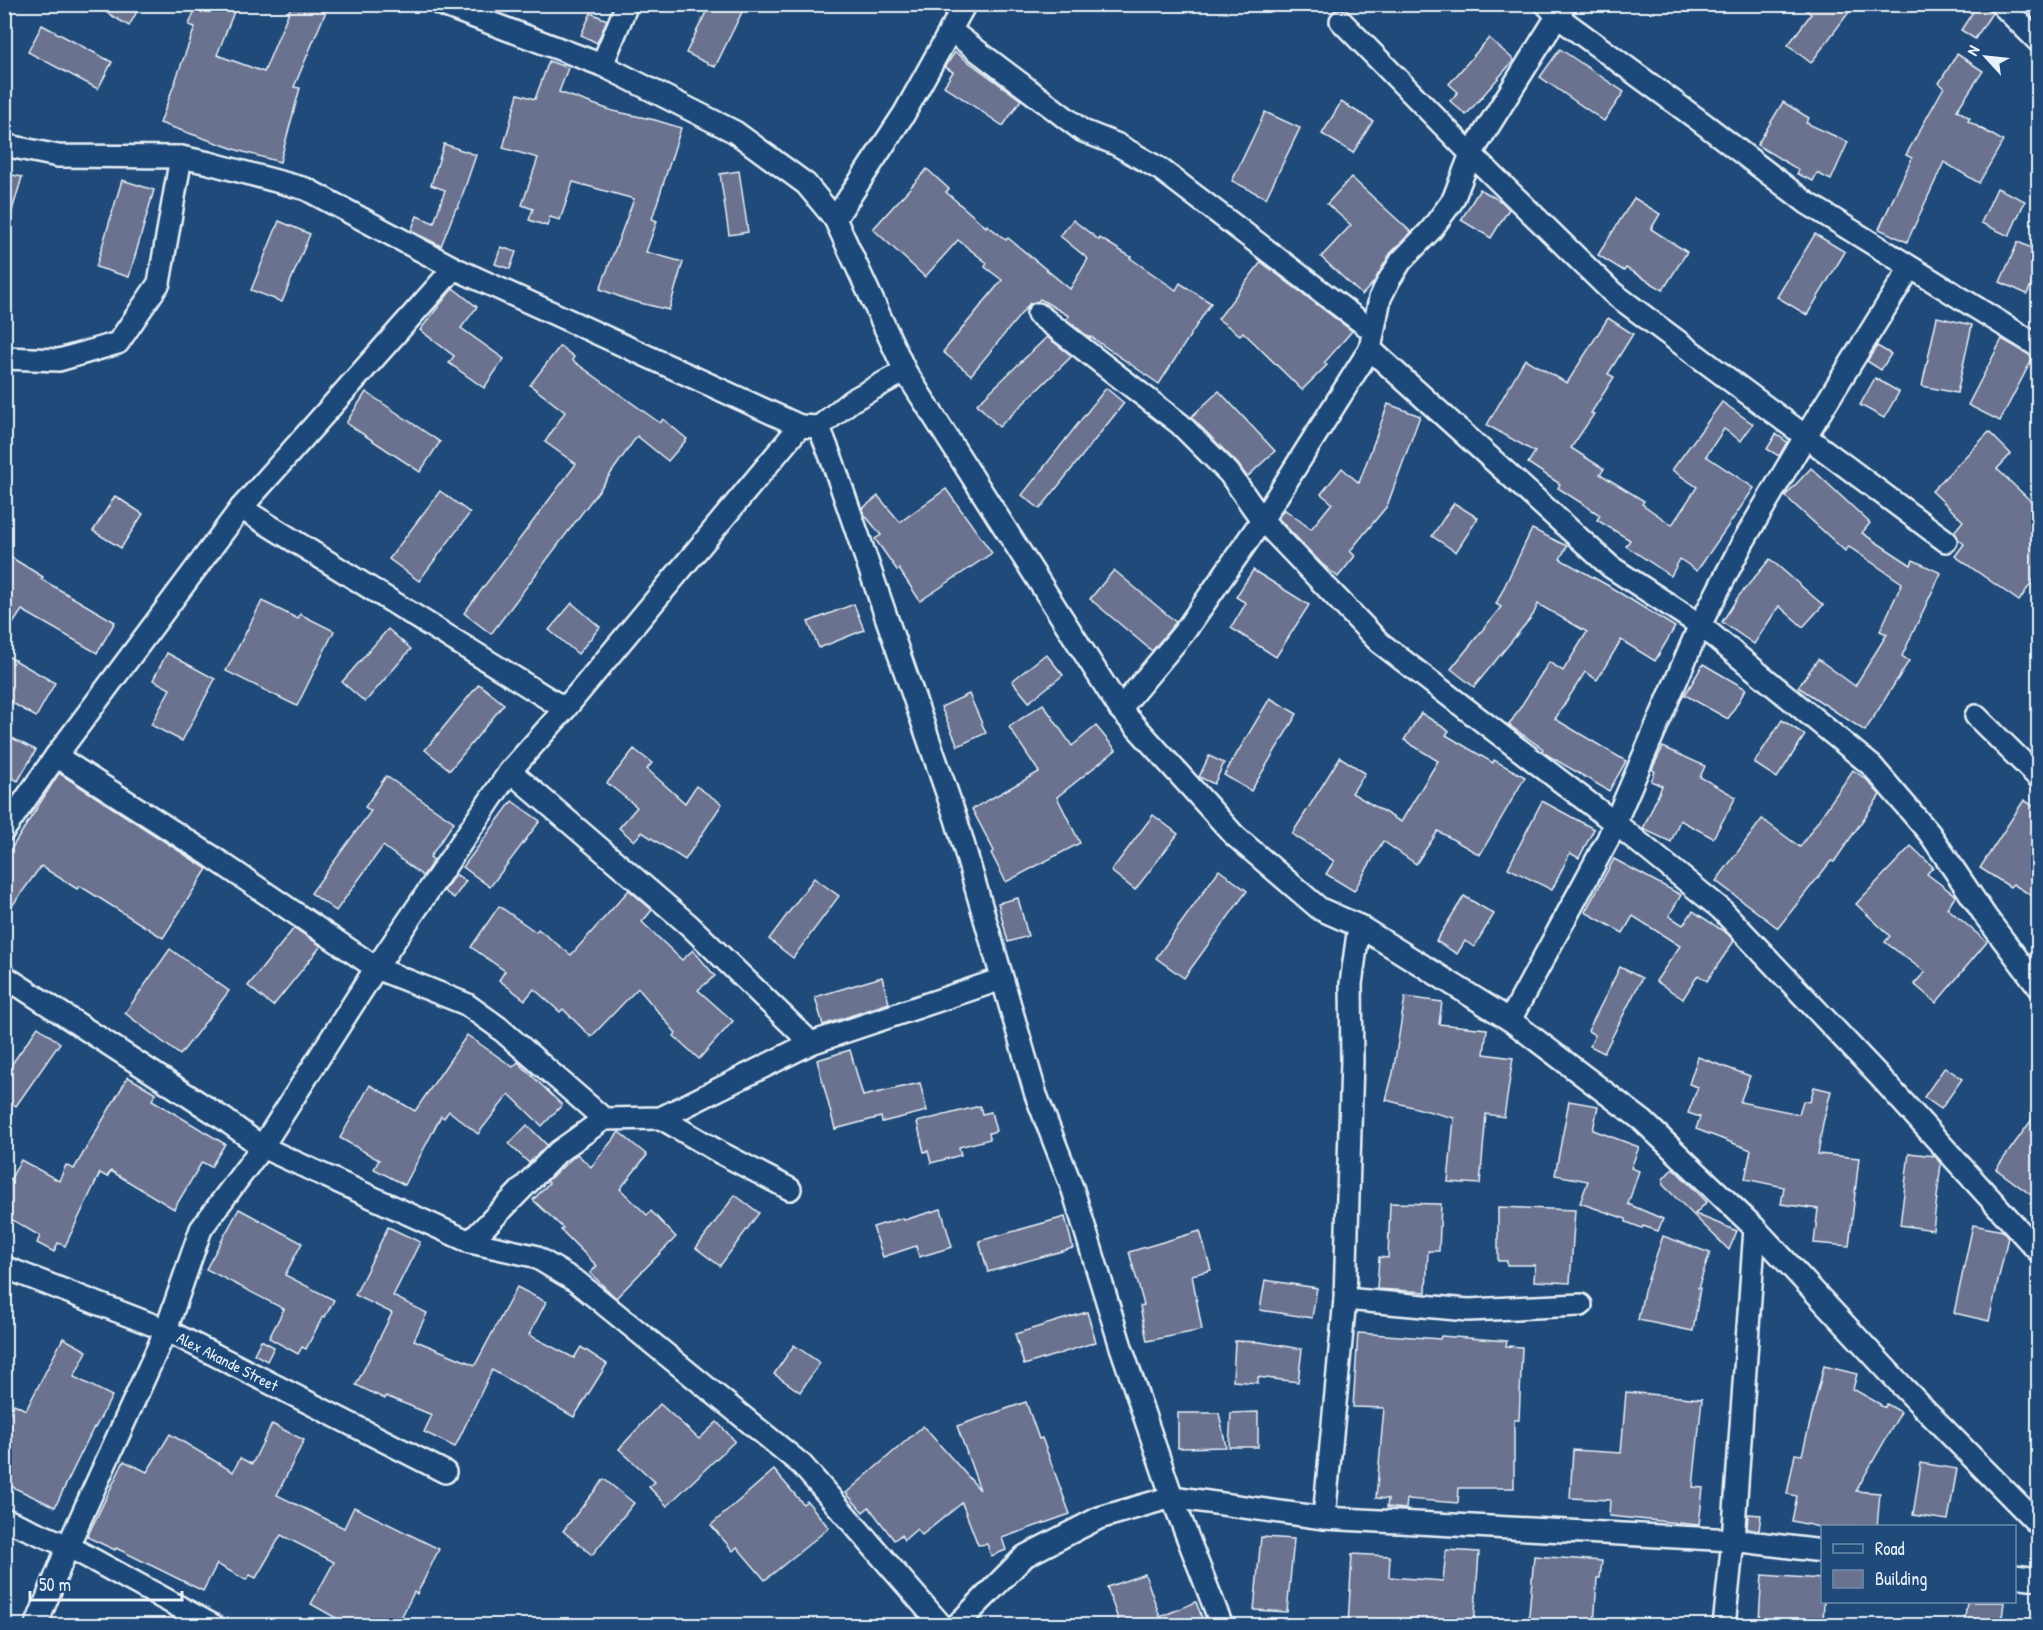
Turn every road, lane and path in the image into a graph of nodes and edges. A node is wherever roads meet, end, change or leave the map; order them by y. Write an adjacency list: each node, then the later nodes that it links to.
1 (440, 4): 9 (street)
2 (627, 4): 9 (street)
3 (965, 4): 7 (street)
4 (2001, 4): 8 (street)
5 (1556, 9): 11 (street); 15 (street)
6 (1341, 21): 11 (street)
7 (950, 30): 13 (street); 17 (street)
8 (2038, 42)
9 (602, 65): 13 (street)
10 (4, 145): 12 (street)
11 (1471, 154): 17 (street); 22 (street)
12 (181, 158): 14 (street); 19 (street)
13 (835, 219): 20 (street)
14 (454, 268): 21 (street); 23 (street)
15 (1910, 268): 18 (street); 22 (street)
16 (1038, 314): 24 (street)
17 (1372, 340): 24 (street); 26 (street)
18 (2038, 346)
19 (4, 358)
20 (905, 371): 21 (street); 28 (street)
21 (809, 426): 27 (street); 38 (street)
22 (1805, 437): 25 (street); 26 (street)
23 (241, 508): 27 (street); 30 (street)
24 (1262, 520): 28 (street); 33 (street)
25 (1946, 541)
26 (1700, 625): 33 (street); 39 (street)
27 (565, 709): 31 (street)
28 (1120, 709): 35 (street)
29 (1976, 716): 32 (street)
30 (56, 756): 34 (street); 36 (street)
31 (510, 771): 36 (street); 41 (street)
32 (2038, 777)
33 (1615, 823): 40 (street); 48 (street)
34 (4, 830)
35 (1359, 926): 40 (street); 50 (street)
36 (376, 968): 43 (street); 44 (street)
37 (4, 976): 44 (street)
38 (1002, 980): 41 (street); 54 (street)
39 (2038, 986)
40 (1510, 1020): 46 (street)
41 (811, 1043): 42 (street)
42 (661, 1118): 43 (street); 45 (street)
43 (604, 1119): 47 (street)
44 (262, 1147): 47 (street); 52 (street)
45 (790, 1189)
46 (1755, 1228): 57 (street); 58 (street)
47 (470, 1242): 65 (street)
48 (2038, 1251)
49 (4, 1268): 52 (street, Alex Akande Street)
50 (1345, 1299): 51 (street); 55 (street)
51 (1581, 1305)
52 (166, 1330): 53 (street, Alex Akande Street); 59 (street)
53 (445, 1472)
54 (1172, 1497): 55 (street); 66 (street); 67 (street)
55 (1324, 1518): 58 (street)
56 (4, 1519): 59 (street)
57 (2038, 1524)
58 (1733, 1540): 60 (street); 68 (street)
59 (68, 1546): 63 (street); 64 (street)
60 (1821, 1551)
61 (2016, 1576): 62 (street)
62 (2038, 1579)
63 (36, 1626)
64 (214, 1626)
65 (942, 1626)
66 (956, 1626)
67 (1222, 1626)
68 (1724, 1626)

